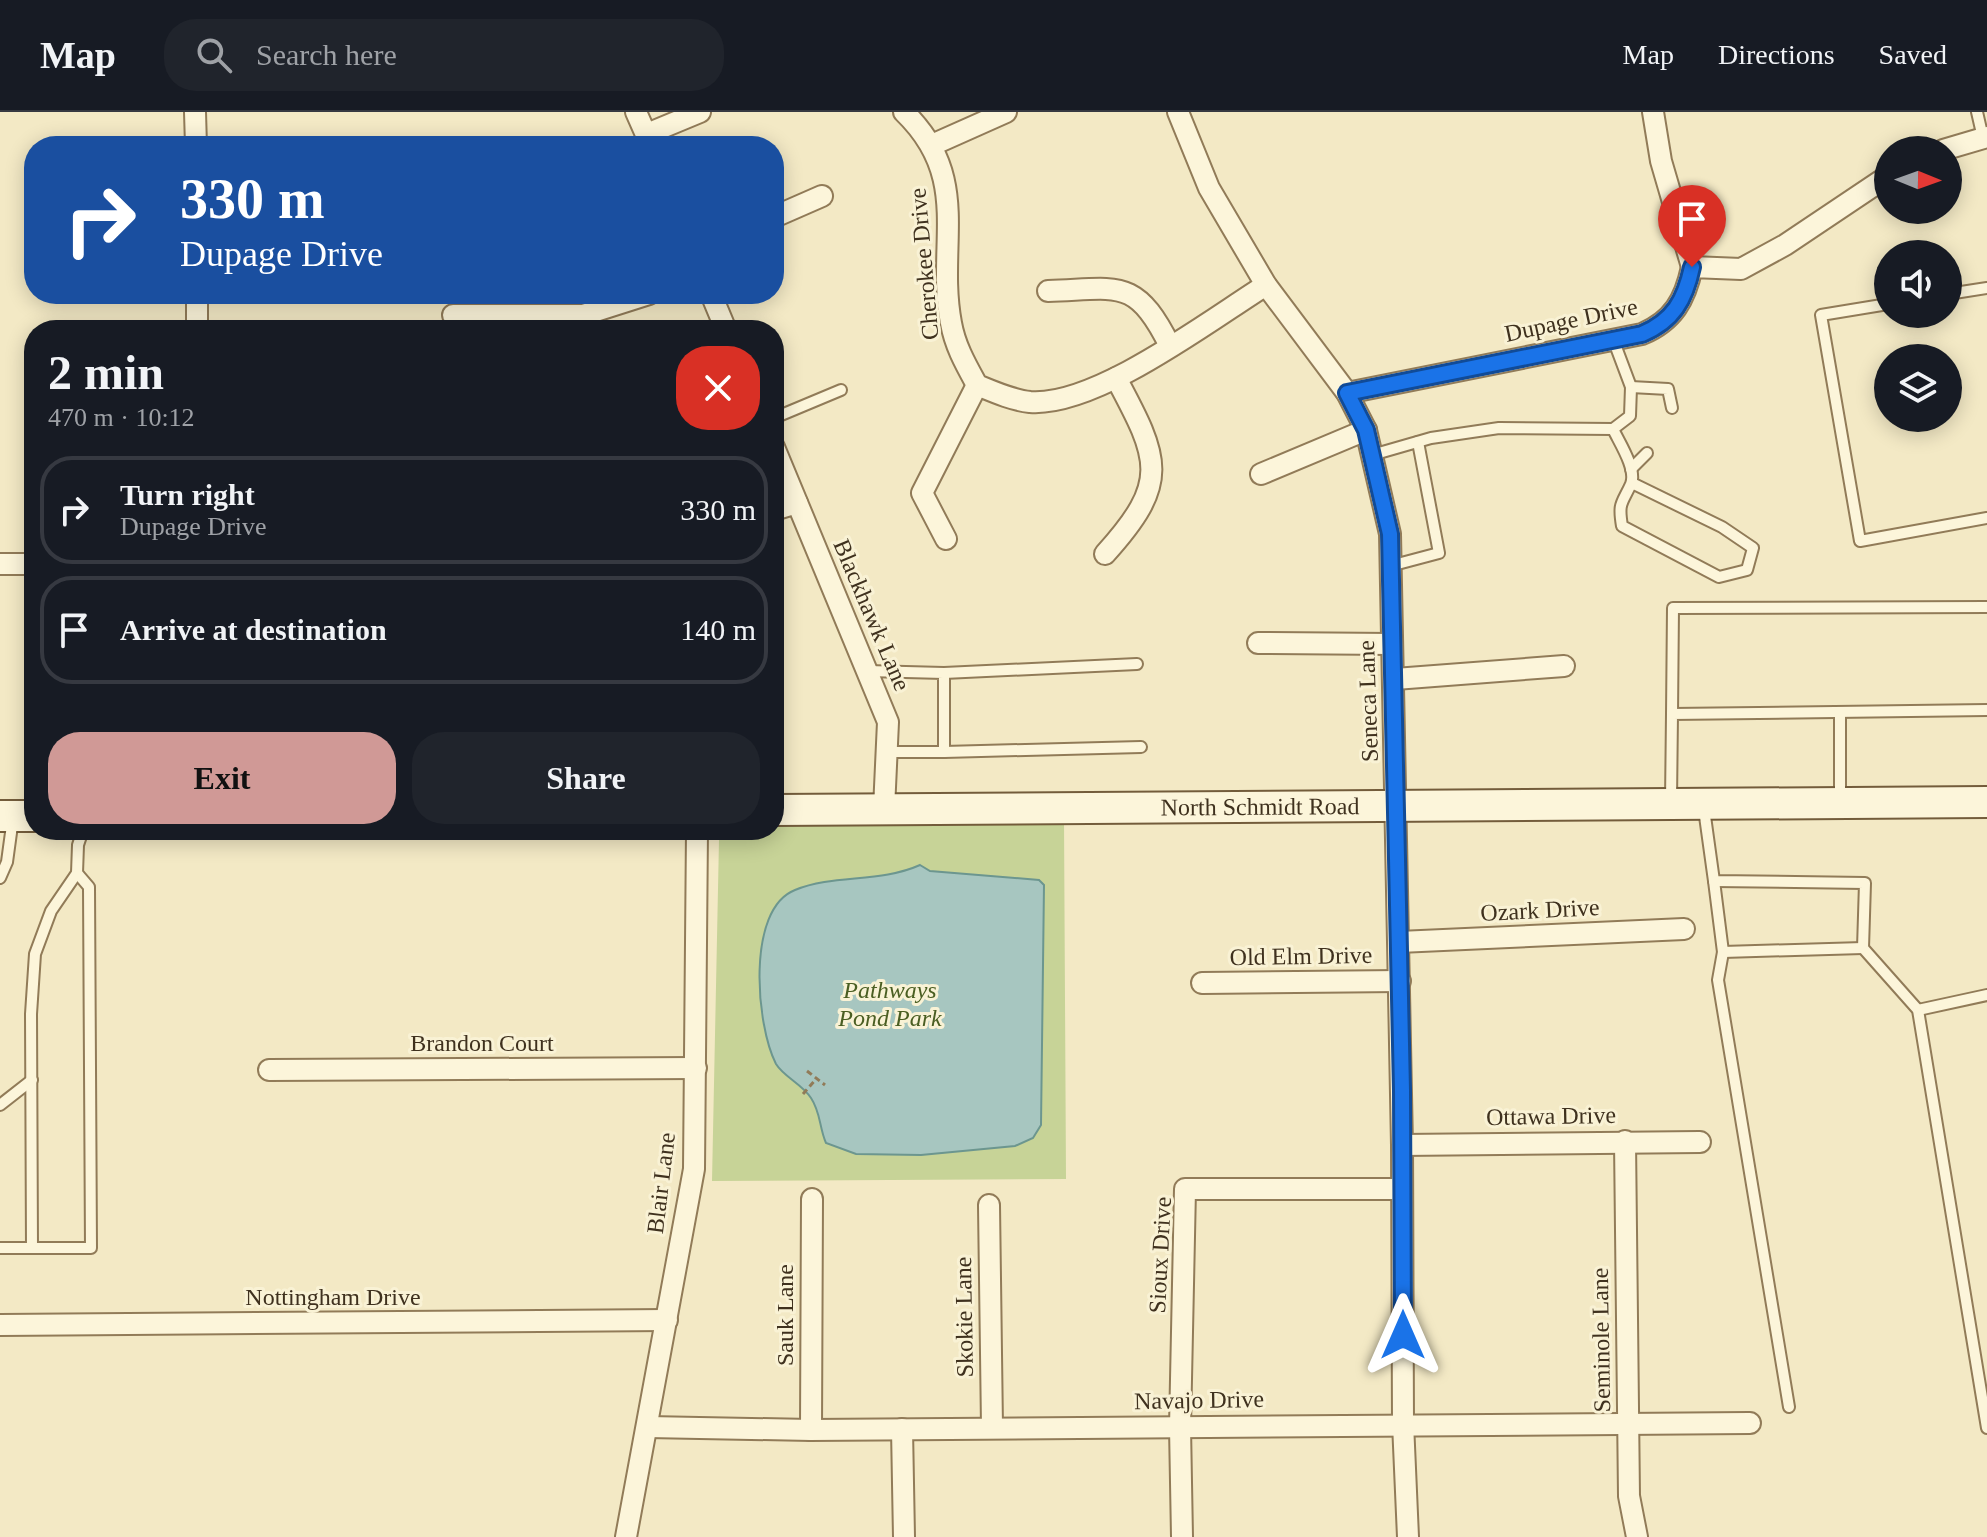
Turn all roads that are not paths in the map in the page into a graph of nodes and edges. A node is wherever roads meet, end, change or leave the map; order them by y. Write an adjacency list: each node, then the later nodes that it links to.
1 (195, 112): 9 (street)
2 (636, 112): 10 (street)
3 (700, 112): 11 (street)
4 (904, 112): 13 (street, Cherokee Drive)
5 (1006, 112): 13 (street)
6 (1178, 112): 19 (street, Seneca Lane)
7 (1653, 112): 18 (street)
8 (1977, 112): 12 (lane)
9 (196, 136)
10 (647, 136)
11 (656, 136)
12 (1985, 138): 14 (street)
13 (932, 145): 29 (street, Cherokee Drive)
14 (1962, 145)
15 (1874, 185): 18 (street)
16 (822, 196): 17 (street)
17 (784, 213)
18 (1692, 267): 26 (street, Dupage Drive)
19 (1266, 285): 27 (street); 32 (street, Seneca Lane)
20 (1987, 288): 22 (lane)
21 (1048, 291): 27 (street)
22 (1962, 292)
23 (618, 304): 25 (street)
24 (1874, 306): 46 (lane)
25 (453, 315)
26 (1613, 339): 30 (lane); 32 (street, Dupage Drive)
27 (1170, 346): 28 (street)
28 (1116, 378): 29 (street); 48 (street)
29 (977, 385): 47 (street)
30 (1631, 387): 33 (lane); 35 (lane)
31 (841, 390): 34 (lane)
32 (1347, 393): 36 (street, Seneca Lane)
33 (1672, 408)
34 (784, 414)
35 (1613, 429): 37 (lane); 40 (lane)
36 (1366, 430): 39 (street, Seneca Lane); 42 (street)
37 (1418, 442): 39 (lane); 51 (lane)
38 (1647, 453): 40 (lane)
39 (1372, 455): 51 (street, Seneca Lane)
40 (1631, 469): 43 (lane)
41 (784, 471): 44 (street, Blackhawk Lane)
42 (1261, 474)
43 (1632, 483): 43 (lane)
44 (797, 503): 45 (street); 57 (street, Blackhawk Lane)
45 (784, 507)
46 (1987, 518)
47 (946, 539)
48 (1105, 554)
49 (0, 564): 50 (street)
50 (24, 564)
51 (1390, 566): 54 (street, Seneca Lane)
52 (1987, 607): 62 (lane)
53 (1258, 643): 54 (street)
54 (1392, 644): 59 (street, Seneca Lane)
55 (1137, 664): 58 (lane)
56 (1564, 666): 59 (street)
57 (867, 671): 58 (lane); 64 (street, Blackhawk Lane)
58 (944, 673): 65 (lane)
59 (1395, 679): 70 (street, Seneca Lane)
60 (1987, 710): 61 (lane)
61 (1840, 712): 62 (lane); 69 (lane)
62 (1672, 714): 67 (lane)
63 (1141, 747): 65 (lane)
64 (887, 752): 65 (lane); 71 (street, Blackhawk Lane)
65 (944, 752)
66 (1987, 802): 69 (street, North Schmidt Road)
67 (1671, 803): 68 (street, North Schmidt Road); 70 (street, North Schmidt Road)
68 (1703, 803): 69 (street, North Schmidt Road); 78 (lane)
69 (1840, 803)
70 (1396, 804): 71 (street, North Schmidt Road); 80 (street, Seneca Lane)
71 (884, 809): 72 (street, North Schmidt Road)
72 (784, 810)
73 (16, 816): 77 (lane)
74 (80, 840): 76 (lane)
75 (697, 840): 87 (street, Blair Lane)
76 (77, 873): 89 (lane); 98 (lane)
77 (0, 878)
78 (1714, 881): 81 (lane); 82 (lane)
79 (1684, 929): 80 (street, Ozark Drive)
80 (1399, 942): 83 (street, Seneca Lane)
81 (1863, 948): 82 (lane); 86 (lane)
82 (1723, 952): 101 (lane)
83 (1400, 981): 84 (street, Old Elm Drive); 93 (street, Seneca Lane)
84 (1202, 983)
85 (1987, 995): 86 (lane)
86 (1918, 1010): 108 (lane)
87 (696, 1068): 88 (street, Brandon Court); 99 (street, Blair Lane)
88 (269, 1070)
89 (32, 1080): 90 (lane); 98 (lane)
90 (0, 1105)
91 (1625, 1141): 92 (street, Ottawa Drive); 93 (street, Ottawa Drive); 102 (street, Seminole Lane)
92 (1700, 1142)
93 (1402, 1145): 94 (street, Seneca Lane)
94 (1402, 1189): 103 (street, Seneca Lane); 107 (street, Sioux Drive)
95 (812, 1199): 110 (street, Sauk Lane)
96 (989, 1205): 106 (street, Skokie Lane)
97 (0, 1248): 98 (lane)
98 (32, 1248)
99 (667, 1320): 100 (street, Nottingham Drive); 105 (street, Blair Lane)
100 (0, 1325)
101 (1789, 1407)
102 (1628, 1422): 103 (street, Navajo Drive); 104 (street, Navajo Drive); 115 (street, Seminole Lane)
103 (1403, 1423): 107 (street, Navajo Drive); 114 (street, Seneca Lane)
104 (1750, 1423)
105 (648, 1427): 110 (street, Navajo Drive); 111 (street, Blair Lane)
106 (992, 1427): 107 (street, Navajo Drive); 109 (street, Navajo Drive)
107 (1180, 1427): 113 (street, Sioux Drive)
108 (1987, 1428)
109 (902, 1429): 110 (street, Navajo Drive); 112 (street)
110 (811, 1430)
111 (626, 1537)
112 (904, 1537)
113 (1182, 1537)
114 (1408, 1537)
115 (1637, 1537)

